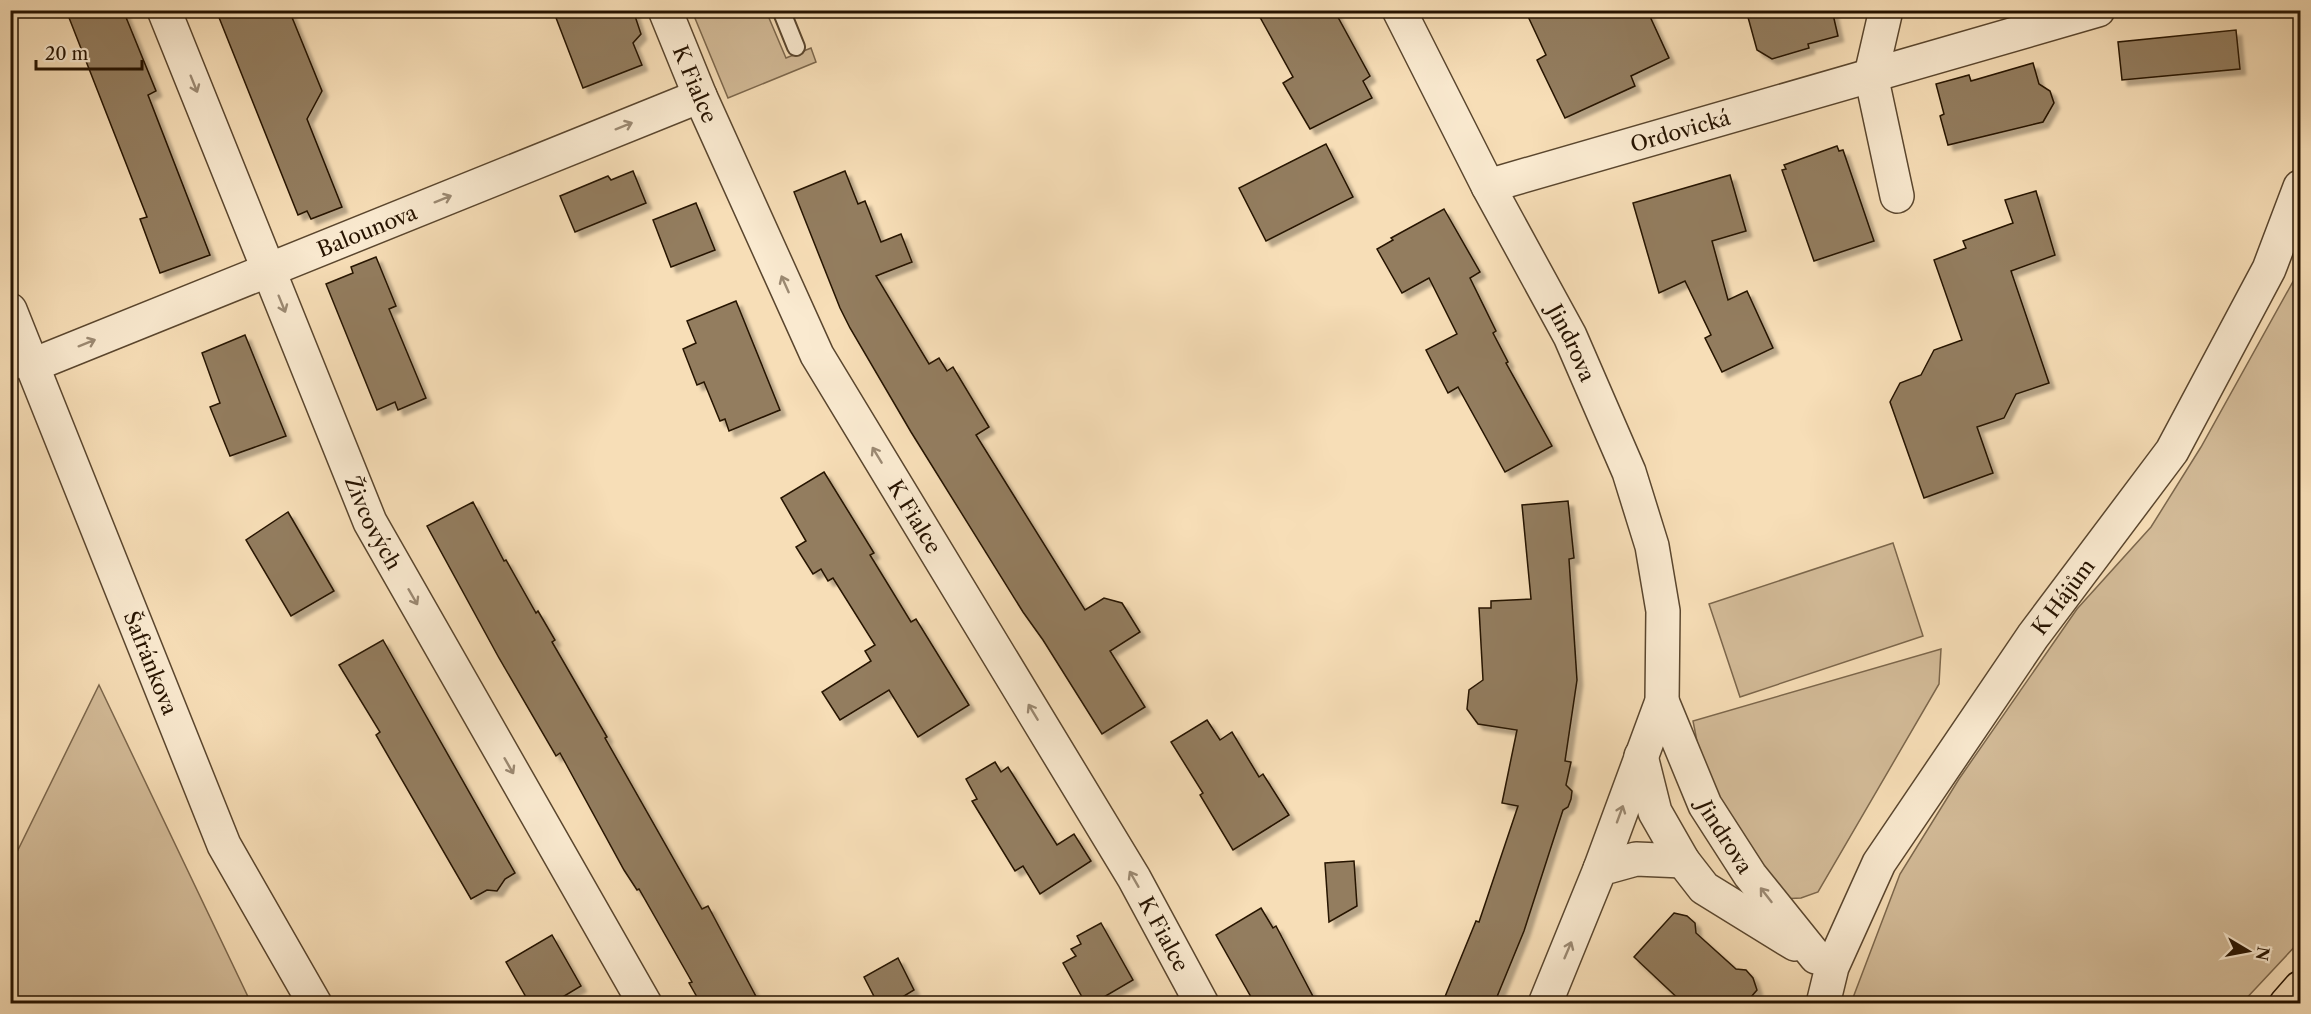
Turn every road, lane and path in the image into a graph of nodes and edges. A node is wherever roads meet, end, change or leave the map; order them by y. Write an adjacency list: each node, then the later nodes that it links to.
1 (164, 10): 13 (street, Živcových, one-way to 13)
2 (665, 10): 9 (street, K Fialce)
3 (781, 10): 7 (lane)
4 (1399, 10): 10 (street, Jindrova)
5 (1886, 10): 8 (street)
6 (2098, 10): 8 (street, Ordovická)
7 (796, 47)
8 (1871, 75): 10 (street, Ordovická); 12 (street)
9 (700, 96): 13 (street, Balounova, one-way to 9); 24 (street, K Fialce, one-way to 9)
10 (1488, 186): 16 (street, Jindrova)
11 (2301, 187): 20 (street, K Hájům)
12 (1897, 196)
13 (268, 269): 15 (street, Balounova, one-way to 13); 23 (street, Živcových, one-way to 23)
14 (10, 310): 15 (street, Šafránkova)
15 (22, 368): 22 (street, Šafránkova)
16 (1662, 701): 17 (street, Jindrova); 20 (street, Jindrova, one-way to 16)
17 (1641, 756): 18 (street, Jindrova); 19 (street, Jindrova, one-way to 17)
18 (1683, 861): 19 (street); 20 (street, Jindrova)
19 (1600, 869): 25 (street, Jindrova, one-way to 19)
20 (1824, 962): 26 (street, K Hájům)
21 (2301, 988): 27 (main road)
22 (315, 1004)
23 (645, 1004)
24 (1202, 1004)
25 (1545, 1004)
26 (1823, 1004)
27 (2286, 1004)

